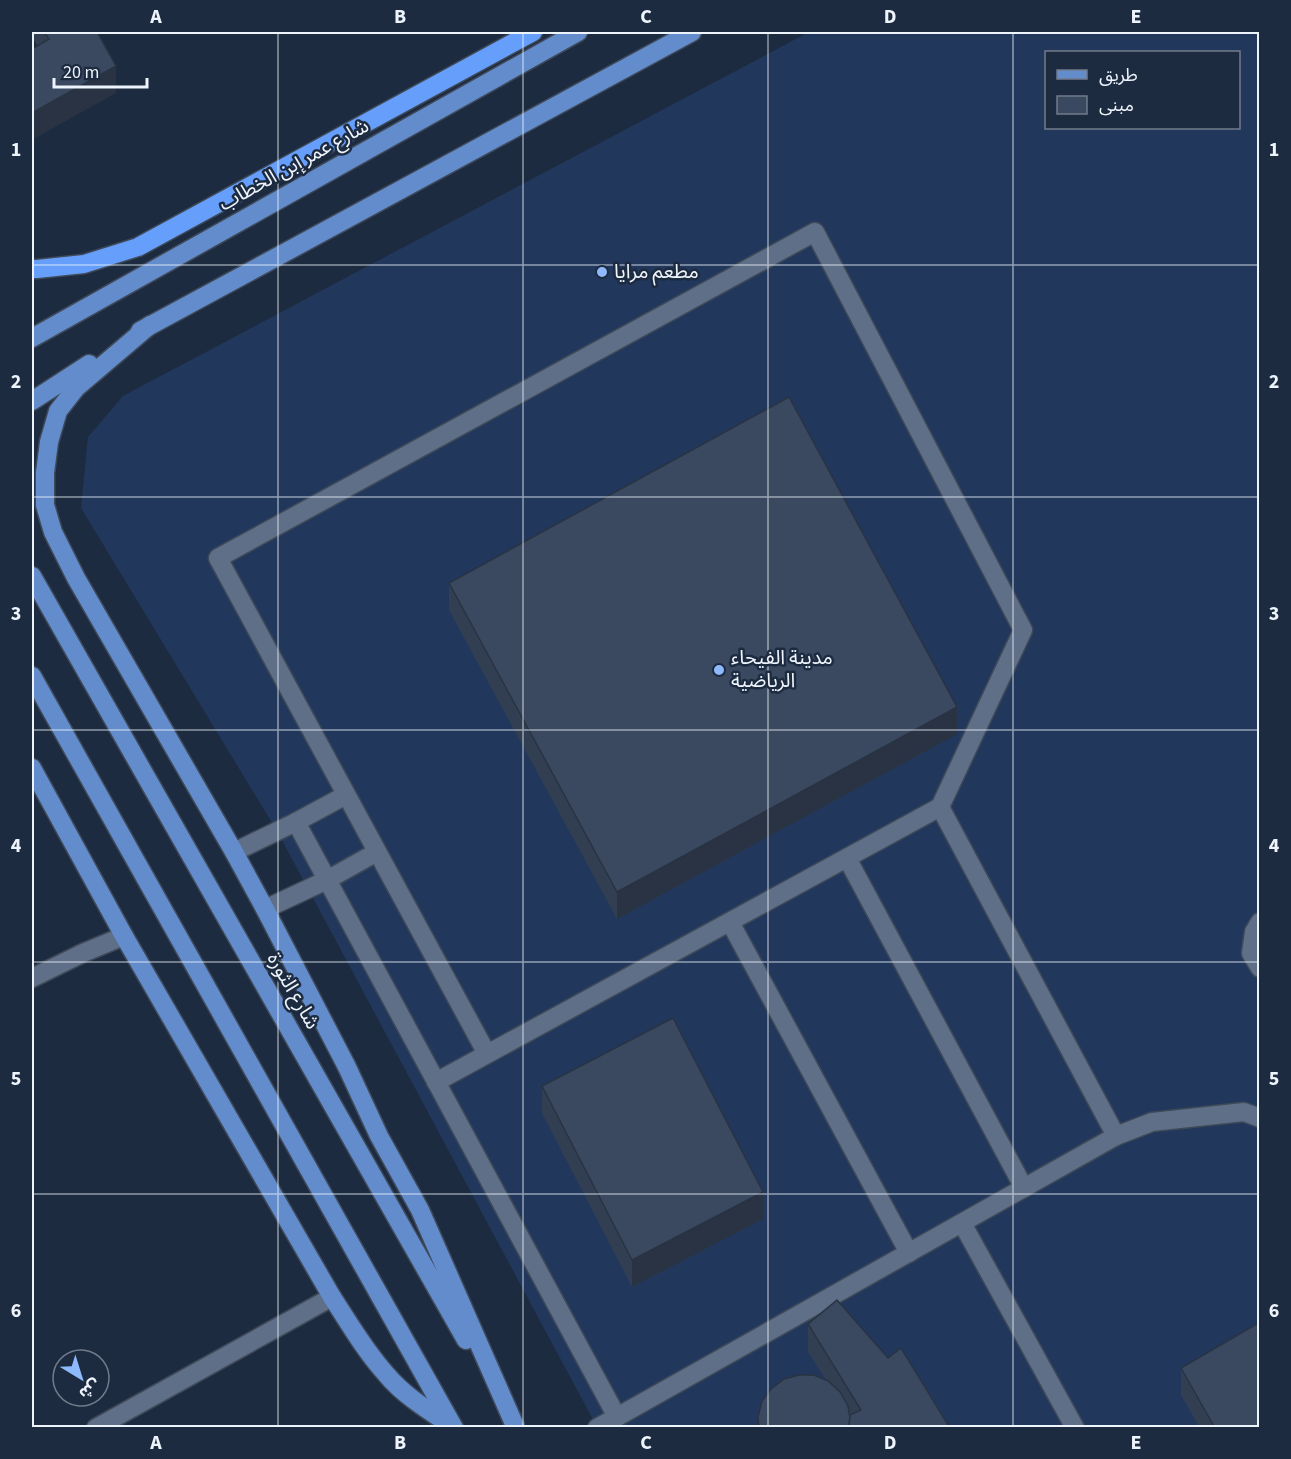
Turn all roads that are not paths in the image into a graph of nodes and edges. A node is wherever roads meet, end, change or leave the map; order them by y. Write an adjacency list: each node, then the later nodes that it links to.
1 (533, 32): 4 (highway)
2 (578, 32): 6 (main road, شارع عمر إبن الخطاب)
3 (692, 32): 5 (main road)
4 (32, 269)
5 (150, 324): 7 (main road); 9 (main road)
6 (32, 338)
7 (32, 401)
8 (32, 507): 9 (main road)
9 (53, 532): 16 (main road)
10 (32, 576): 36 (main road, شارع الثورة)
11 (32, 676): 37 (main road)
12 (32, 768): 23 (main road)
13 (346, 795): 14 (lane); 15 (lane); 17 (lane)
14 (940, 807): 18 (lane); 29 (lane)
15 (296, 822): 16 (lane); 19 (lane)
16 (234, 852): 20 (main road)
17 (377, 852): 19 (lane); 26 (lane)
18 (847, 858): 21 (lane); 30 (lane)
19 (327, 880): 20 (lane); 27 (lane)
20 (265, 909): 36 (main road)
21 (730, 922): 26 (lane); 32 (lane)
22 (1260, 922): 24 (lane)
23 (124, 936): 25 (lane); 33 (main road)
24 (1260, 968)
25 (32, 978)
26 (487, 1054): 27 (lane)
27 (436, 1082): 34 (lane)
28 (1260, 1118): 29 (lane)
29 (1116, 1136): 30 (lane)
30 (1024, 1188): 31 (lane)
31 (962, 1223): 32 (lane); 39 (lane)
32 (909, 1254): 34 (lane)
33 (332, 1297): 35 (lane); 37 (main road)
34 (617, 1418): 38 (lane)
35 (104, 1426)
36 (515, 1427)
37 (454, 1428)
38 (597, 1428)
39 (1075, 1428)

